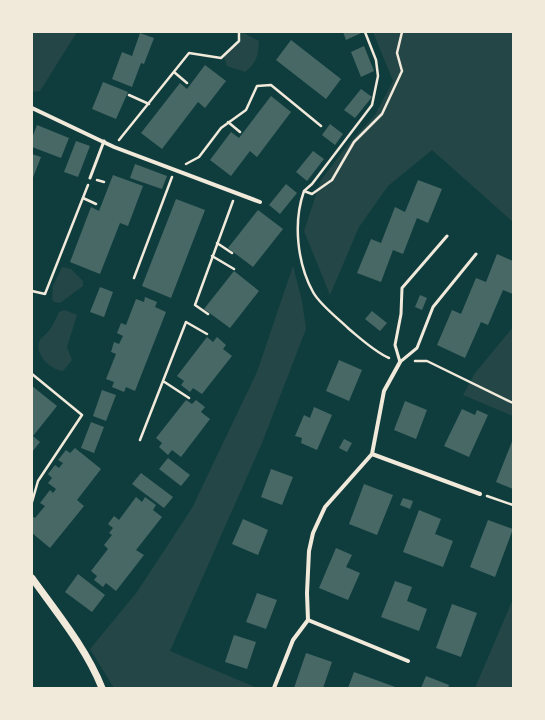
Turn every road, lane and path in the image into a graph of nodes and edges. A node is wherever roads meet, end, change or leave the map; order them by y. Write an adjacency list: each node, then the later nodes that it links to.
1 (239, 32): 4 (path)
2 (365, 32): 16 (path)
3 (402, 32): 16 (path)
4 (174, 72): 5 (path); 7 (path)
5 (187, 83)
6 (128, 95): 7 (path)
7 (149, 104): 13 (path)
8 (32, 108): 12 (street)
9 (228, 122): 10 (path); 11 (path); 14 (path)
10 (321, 126)
11 (240, 132)
12 (104, 141): 13 (street); 15 (lane)
13 (114, 147): 14 (street)
14 (175, 170): 17 (street); 27 (path)
15 (90, 178): 18 (path)
16 (304, 192): 31 (path)
17 (236, 194): 19 (street); 22 (path)
18 (83, 198): 20 (path); 28 (path)
19 (260, 202)
20 (96, 204)
21 (447, 236): 31 (lane)
22 (217, 243): 23 (path); 25 (path)
23 (232, 253)
24 (476, 254): 31 (lane)
25 (212, 256): 26 (path); 29 (path)
26 (234, 269)
27 (134, 278)
28 (32, 291)
29 (208, 314)
30 (207, 334): 33 (path)
31 (400, 362): 35 (path); 37 (street)
32 (32, 374): 39 (path)
33 (163, 381): 34 (path); 36 (path)
34 (189, 398)
35 (513, 403)
36 (140, 440)
37 (372, 454): 38 (street); 42 (street)
38 (480, 494): 40 (path)
39 (32, 502)
40 (513, 506)
41 (32, 578): 44 (street)
42 (308, 620): 43 (street); 45 (street)
43 (408, 661)
44 (102, 688)
45 (274, 688)

